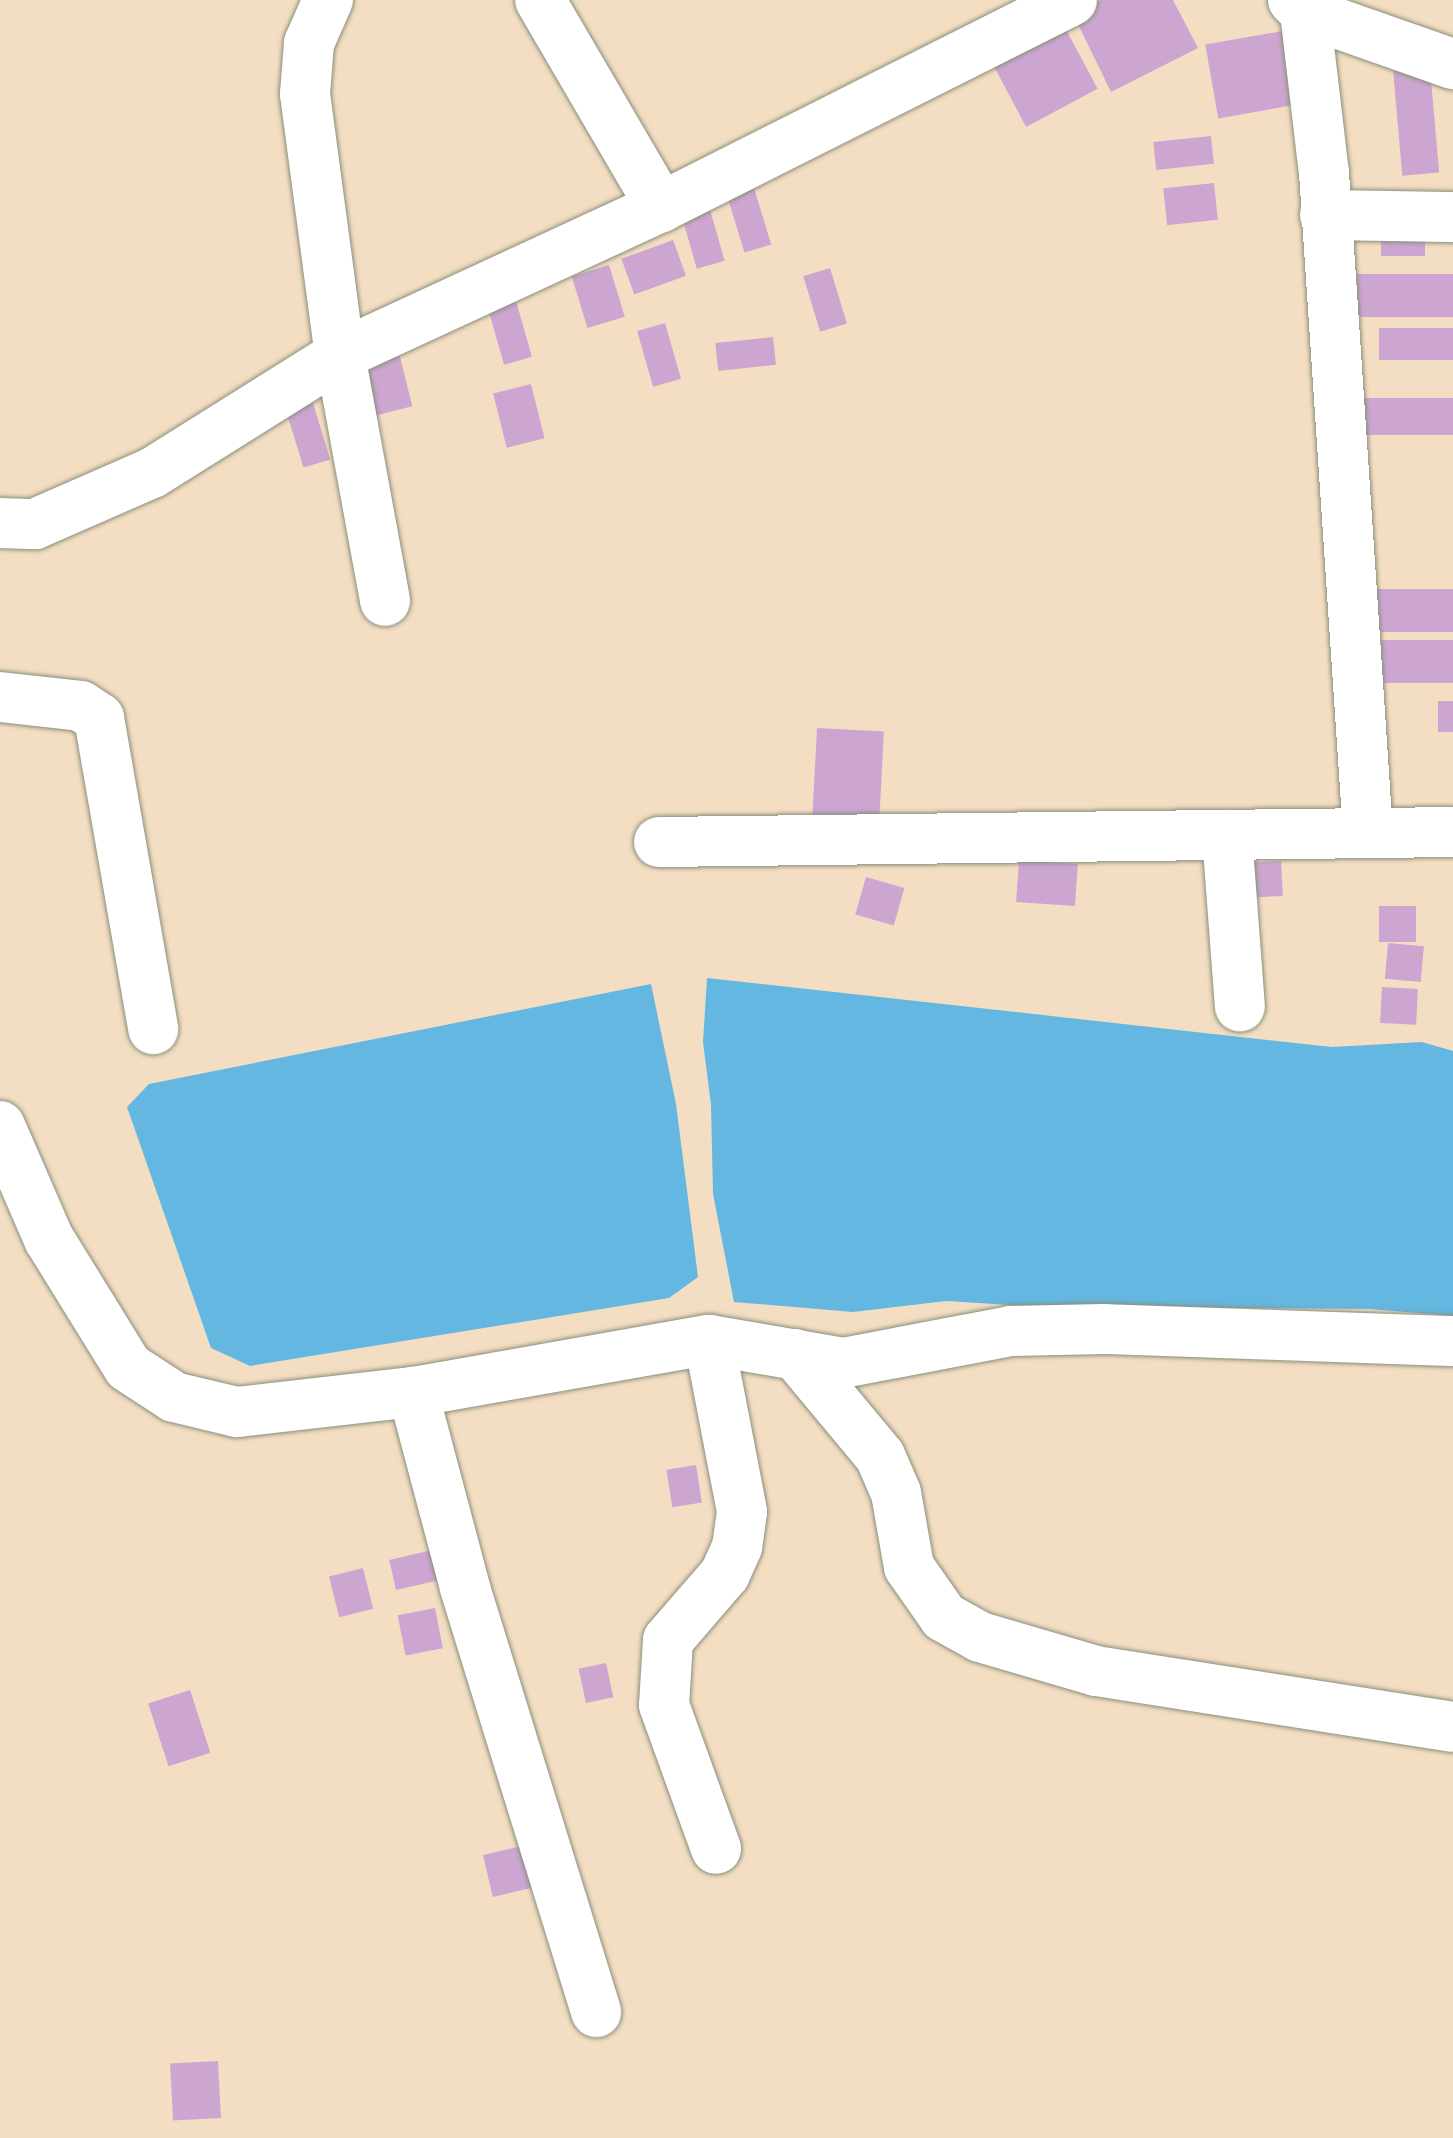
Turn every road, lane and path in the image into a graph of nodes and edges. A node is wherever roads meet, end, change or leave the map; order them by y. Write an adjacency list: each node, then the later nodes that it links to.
1 (328, 0): 9 (street)
2 (540, 0): 6 (street)
3 (1072, 0): 6 (street)
4 (1299, 6): 5 (street); 7 (street)
5 (1453, 64)
6 (661, 207): 9 (street)
7 (1325, 215): 8 (street); 14 (street)
8 (1453, 217)
9 (340, 355): 10 (street); 11 (street)
10 (0, 523)
11 (384, 601)
12 (0, 697): 18 (street)
13 (1453, 832): 14 (street)
14 (1368, 833): 15 (street)
15 (1227, 835): 16 (street); 17 (street)
16 (659, 842)
17 (1240, 1007)
18 (153, 1029)
19 (0, 1126): 23 (street)
20 (709, 1340): 22 (street); 23 (street); 25 (street)
21 (1453, 1341): 22 (street)
22 (795, 1354): 24 (street)
23 (413, 1392): 26 (street)
24 (1453, 1728)
25 (716, 1850)
26 (596, 2012)

